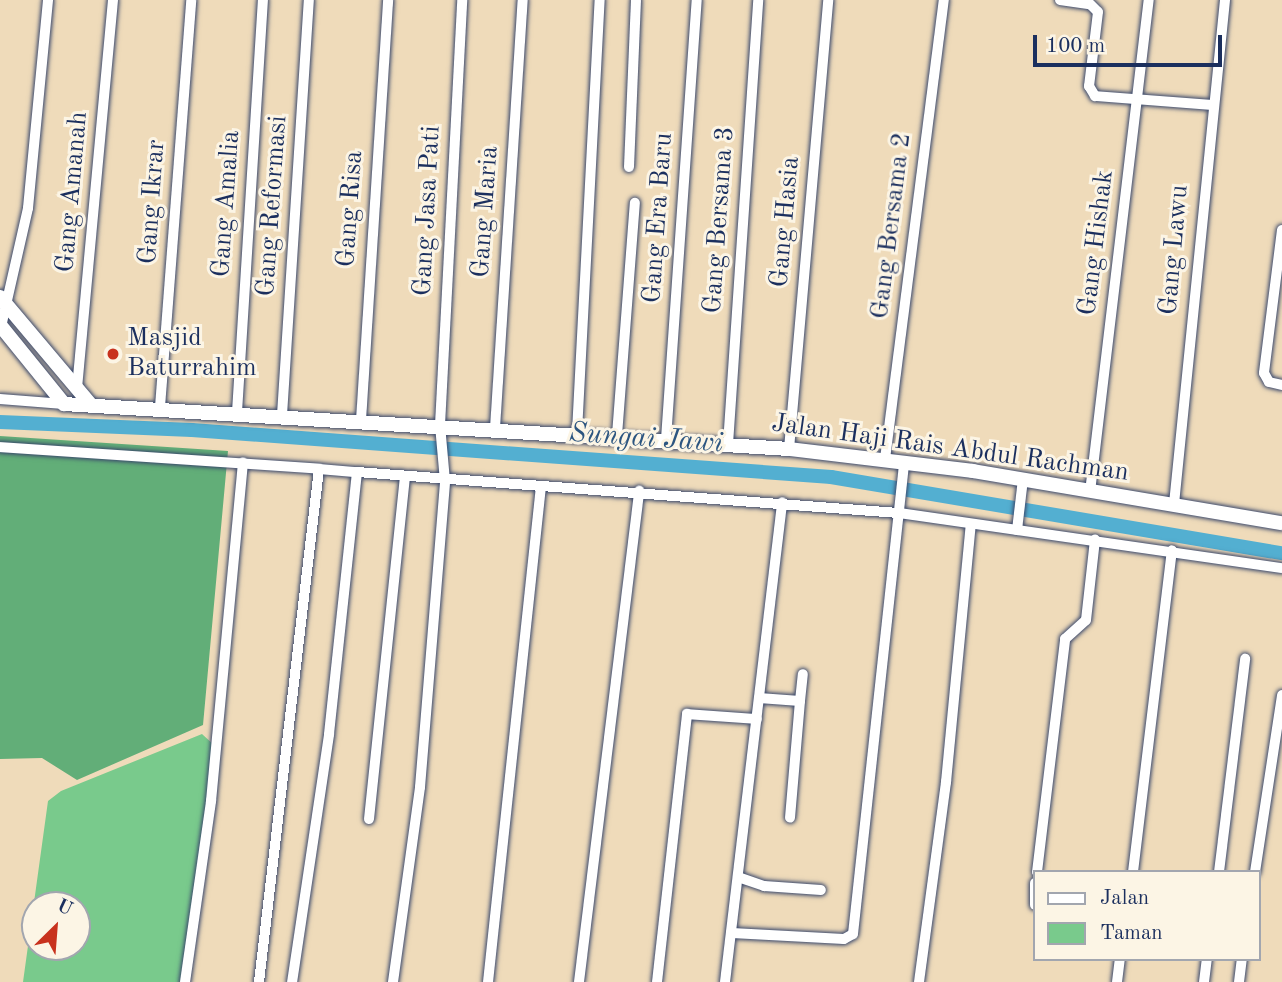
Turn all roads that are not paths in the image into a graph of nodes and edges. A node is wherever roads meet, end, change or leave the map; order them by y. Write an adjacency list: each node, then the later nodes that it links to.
1 (48, 0): 23 (street)
2 (113, 0): 26 (street, Gang Amanah)
3 (191, 0): 30 (street, Gang Ikrar)
4 (263, 0): 31 (street, Gang Amalia)
5 (309, 0): 32 (street, Gang Reformasi)
6 (388, 0): 33 (street, Gang Risa)
7 (462, 0): 35 (street, Gang Jasa Pati)
8 (523, 0): 34 (street, Gang Maria)
9 (600, 0): 36 (street)
10 (636, 0): 20 (street)
11 (697, 0): 38 (street, Gang Era Baru)
12 (758, 0): 39 (street, Gang Bersama 3)
13 (828, 0): 41 (street, Gang Hasia)
14 (944, 0): 42 (street, Gang Bersama 2)
15 (1060, 0): 18 (street)
16 (1149, 0): 18 (street, Gang Hishak)
17 (1225, 0): 19 (street, Gang Lawu)
18 (1138, 97): 19 (street); 52 (street, Gang Hishak)
19 (1211, 105): 54 (street, Gang Lawu)
20 (628, 167)
21 (635, 203): 37 (street)
22 (1282, 230): 25 (street)
23 (3, 301): 24 (street); 26 (street)
24 (1, 326): 28 (street)
25 (1282, 385)
26 (77, 388): 29 (street)
27 (0, 399): 28 (street)
28 (64, 404): 29 (street, Jalan Haji Rais Abdul Rachman)
29 (90, 404): 30 (street, Jalan Haji Rais Abdul Rachman)
30 (160, 407): 31 (street, Jalan Haji Rais Abdul Rachman)
31 (237, 412): 32 (street, Jalan Haji Rais Abdul Rachman)
32 (282, 415): 33 (street, Jalan Haji Rais Abdul Rachman)
33 (361, 420): 35 (street, Jalan Haji Rais Abdul Rachman)
34 (495, 428): 35 (street, Jalan Haji Rais Abdul Rachman); 36 (street, Jalan Haji Rais Abdul Rachman)
35 (441, 432): 48 (street, Gang Jasa Pati)
36 (577, 432): 37 (street, Jalan Haji Rais Abdul Rachman)
37 (617, 435): 38 (street, Jalan Haji Rais Abdul Rachman)
38 (666, 439): 39 (street, Jalan Haji Rais Abdul Rachman)
39 (728, 444): 41 (street, Jalan Haji Rais Abdul Rachman)
40 (0, 447): 43 (street)
41 (789, 449): 42 (street, Jalan Haji Rais Abdul Rachman)
42 (885, 459): 44 (street, Jalan Haji Rais Abdul Rachman)
43 (243, 463): 45 (street); 80 (street)
44 (904, 467): 49 (street, Jalan Haji Rais Abdul Rachman); 55 (street)
45 (319, 469): 46 (street); 81 (street)
46 (357, 472): 47 (street); 82 (street)
47 (405, 477): 48 (street); 69 (street)
48 (445, 477): 50 (street); 83 (street, Gang Jasa Pati)
49 (1023, 479): 52 (street, Jalan Haji Rais Abdul Rachman); 58 (street)
50 (541, 487): 51 (street); 84 (street)
51 (639, 491): 53 (street); 85 (street)
52 (1090, 492): 54 (street, Jalan Haji Rais Abdul Rachman)
53 (782, 502): 55 (street); 65 (street)
54 (1174, 504): 56 (street, Jalan Haji Rais Abdul Rachman)
55 (900, 508): 57 (street); 76 (street)
56 (1282, 523)
57 (971, 524): 58 (street); 88 (street)
58 (1017, 528): 59 (street)
59 (1095, 540): 60 (street); 70 (street)
60 (1172, 550): 61 (street); 71 (street)
61 (1282, 568)
62 (1245, 659): 72 (street)
63 (803, 674): 66 (street)
64 (1282, 695): 73 (street)
65 (759, 698): 66 (street); 67 (street)
66 (800, 701): 68 (street)
67 (757, 719): 74 (street); 86 (street)
68 (790, 818)
69 (369, 819)
70 (1037, 870)
71 (1133, 870)
72 (1219, 870)
73 (1255, 870)
74 (738, 877): 75 (street); 76 (street)
75 (821, 890)
76 (732, 933): 87 (street)
77 (1120, 961): 89 (street)
78 (1207, 961): 90 (street)
79 (1242, 961): 91 (street)
80 (185, 982)
81 (259, 982)
82 (292, 982)
83 (393, 982)
84 (488, 982)
85 (579, 982)
86 (657, 982)
87 (725, 982)
88 (919, 982)
89 (1117, 982)
90 (1204, 982)
91 (1238, 982)

